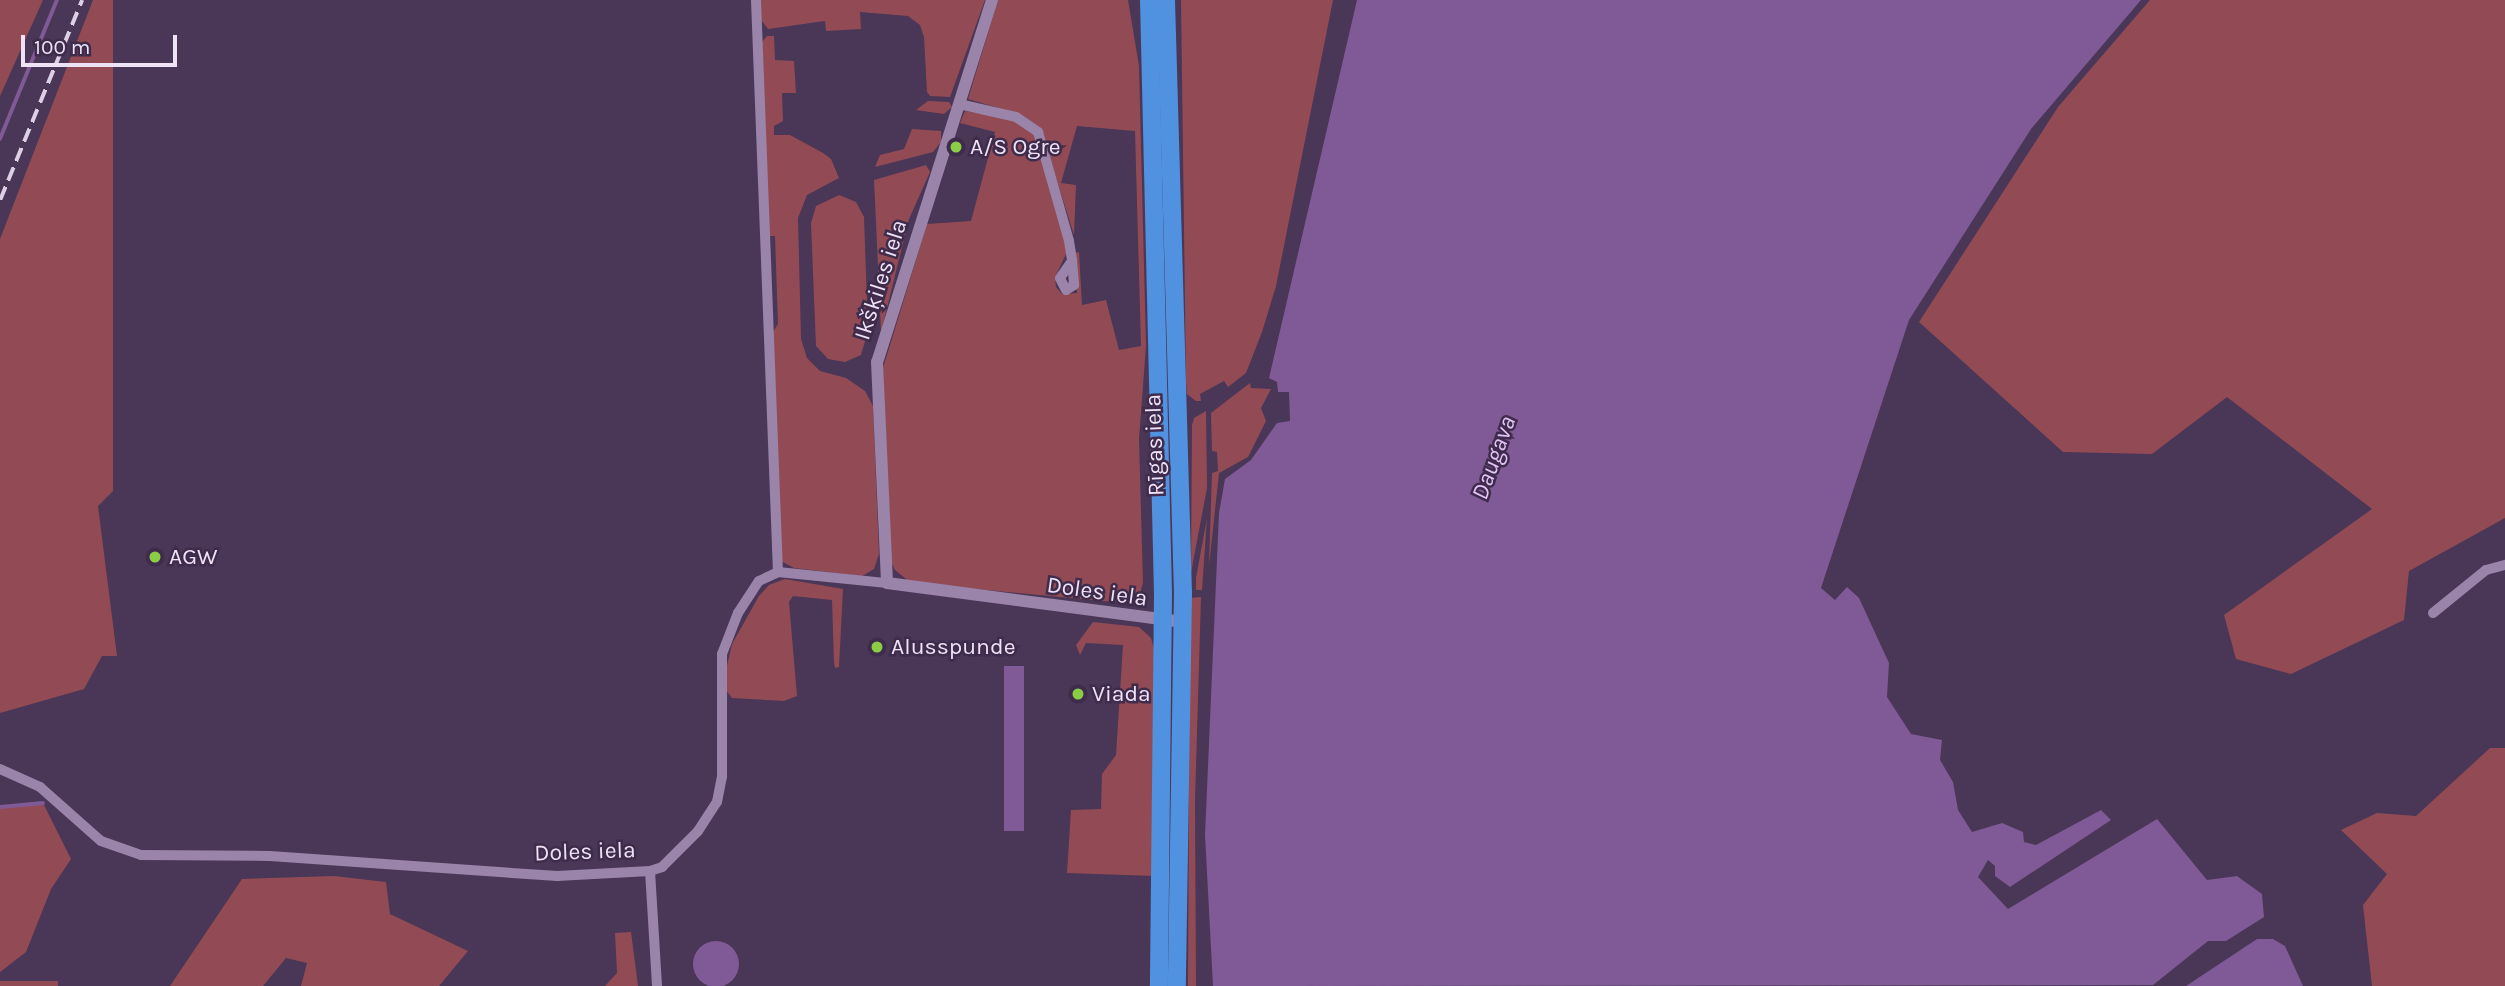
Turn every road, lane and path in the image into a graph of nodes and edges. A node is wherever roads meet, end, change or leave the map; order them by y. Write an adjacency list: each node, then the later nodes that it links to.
1 (756, 0): 8 (street)
2 (992, 0): 5 (street, Ikšķiles iela)
3 (1149, 0): 11 (highway, Rīgas iela)
4 (1167, 0): 12 (highway, Rīgas iela)
5 (959, 104): 6 (street); 9 (street, Ikšķiles iela)
6 (1072, 261)
7 (2505, 565): 10 (street)
8 (778, 572): 9 (street, Doles iela); 14 (street, Doles iela)
9 (887, 583): 11 (street, Doles iela)
10 (2433, 613)
11 (1163, 622): 12 (street, Doles iela); 15 (highway, Rīgas iela)
12 (1183, 622): 15 (highway, Rīgas iela)
13 (0, 769): 14 (street, Doles iela)
14 (650, 871): 16 (street)
15 (1172, 887): 17 (highway); 18 (highway)
16 (657, 986)
17 (1159, 986)
18 (1177, 986)

